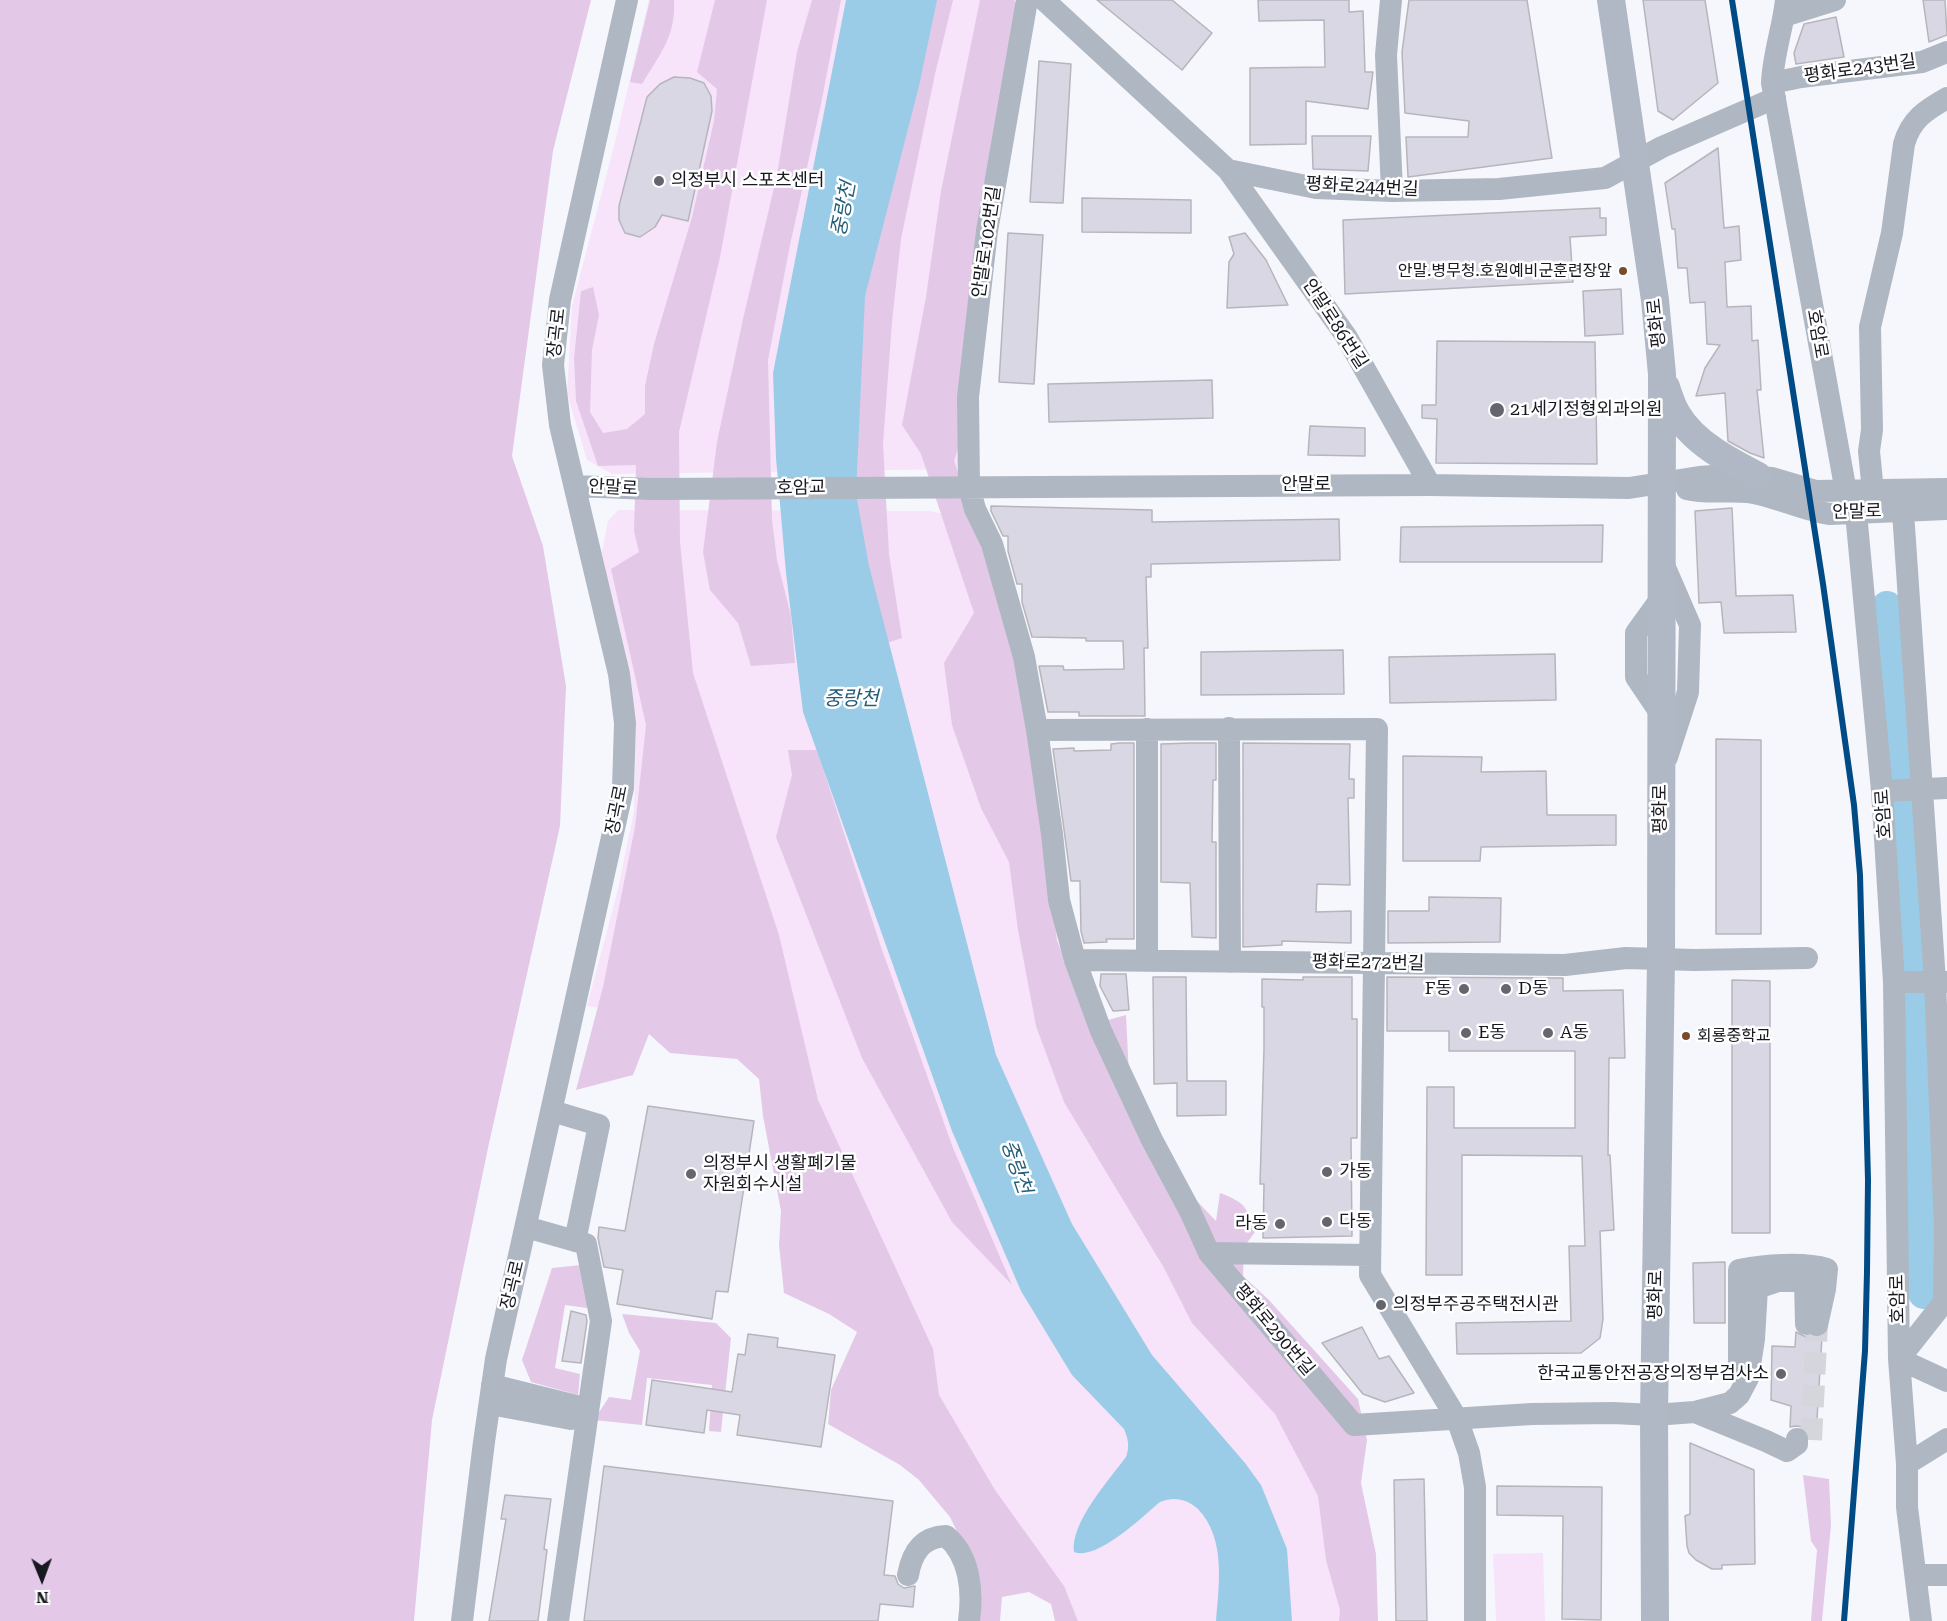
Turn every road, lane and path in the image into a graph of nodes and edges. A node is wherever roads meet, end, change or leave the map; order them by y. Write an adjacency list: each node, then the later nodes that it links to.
1 (627, 0): 18 (street, 장곡로)
2 (1028, 0): 19 (street, 안말로102번길)
3 (1044, 0): 12 (street)
4 (1391, 0): 13 (street)
5 (1611, 0): 11 (main road, 평화로)
6 (1835, 0): 7 (street, 호암로)
7 (1785, 8): 9 (street, 호암로)
8 (1947, 52): 9 (street, 평화로243번길)
9 (1773, 90): 11 (street, 평화로243번길); 22 (street, 호암로)
10 (1947, 98): 23 (street)
11 (1634, 161): 13 (street, 평화로244번길); 14 (main road, 평화로)
12 (1228, 170): 13 (street, 평화로244번길); 17 (street, 안말로86번길)
13 (1392, 190)
14 (1662, 374): 15 (main road); 16 (main road, 평화로)
15 (1758, 476): 16 (street, 안말로); 22 (street, 안말로)
16 (1662, 483): 17 (street, 안말로); 26 (street, 안말로); 27 (main road, 평화로)
17 (1430, 485): 19 (street, 안말로)
18 (575, 486): 20 (street, 안말로); 43 (street, 장곡로)
19 (959, 487): 20 (street, 호암교); 30 (street, 안말로102번길)
20 (651, 489)
21 (1947, 489): 23 (street, 안말로)
22 (1846, 492): 23 (street, 안말로); 26 (street, 호암로)
23 (1873, 492)
24 (1947, 509): 25 (street, 안말로)
25 (1903, 512): 26 (street, 안말로); 33 (street)
26 (1856, 513): 34 (street, 호암로)
27 (1662, 561): 31 (main road, 평화로); 31 (street)
28 (1229, 728): 29 (street); 39 (street); 40 (street)
29 (1147, 729): 30 (street); 37 (street)
30 (1037, 730): 36 (street, 평화로290번길)
31 (1661, 773): 38 (main road, 평화로)
32 (1947, 788): 33 (street)
33 (1922, 789): 34 (street); 42 (street)
34 (1882, 791): 41 (street, 호암로)
35 (1807, 958): 38 (street, 평화로272번길)
36 (1075, 960): 37 (street, 평화로272번길); 46 (street, 평화로290번길)
37 (1147, 960): 39 (street, 평화로272번길)
38 (1661, 960): 40 (street, 평화로272번길); 54 (main road, 평화로)
39 (1230, 962): 40 (street, 평화로272번길)
40 (1375, 963): 47 (street)
41 (1894, 982): 42 (street); 49 (street, 호암로)
42 (1941, 982): 49 (street)
43 (552, 1111): 44 (street, 장곡로); 45 (street)
44 (526, 1227): 45 (street); 51 (street, 장곡로)
45 (575, 1241): 53 (street)
46 (1209, 1253): 47 (street); 55 (street, 평화로290번길)
47 (1370, 1255): 55 (street)
48 (1811, 1324): 52 (street)
49 (1899, 1359): 50 (street); 58 (street, 호암로)
50 (1947, 1381)
51 (491, 1394): 53 (street); 62 (street, 장곡로)
52 (1695, 1412): 54 (street, 평화로290번길); 57 (street)
53 (587, 1415): 63 (street)
54 (1654, 1415): 55 (street, 평화로290번길); 66 (main road, 평화로)
55 (1457, 1419): 65 (street)
56 (1947, 1439): 58 (street)
57 (1798, 1444)
58 (1907, 1464): 60 (street, 호암로)
59 (908, 1575): 64 (street)
60 (1916, 1575): 61 (street); 67 (street, 호암로)
61 (1947, 1575)
62 (462, 1621)
63 (558, 1621)
64 (969, 1621)
65 (1474, 1621)
66 (1655, 1621)
67 (1921, 1621)

